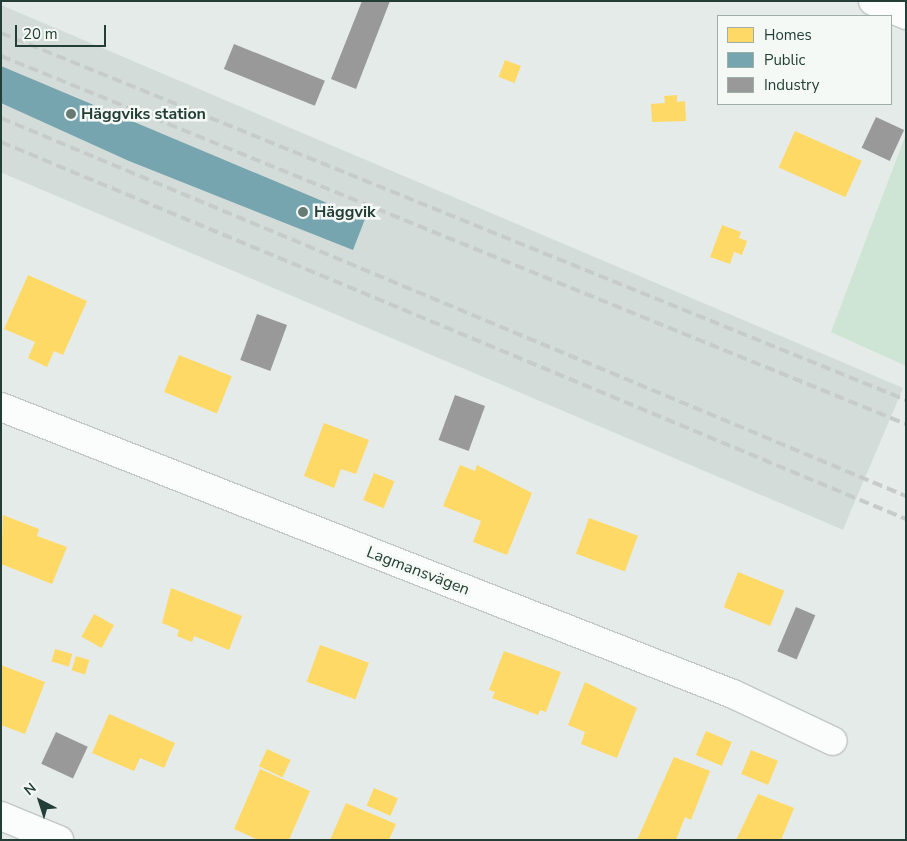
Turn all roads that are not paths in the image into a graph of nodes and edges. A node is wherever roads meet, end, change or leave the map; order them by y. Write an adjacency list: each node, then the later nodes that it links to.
1 (873, 1): 2 (street)
2 (906, 15)
3 (1, 407): 4 (street, Lagmansvägen)
4 (832, 741)
5 (1, 816): 6 (street)
6 (59, 840)

